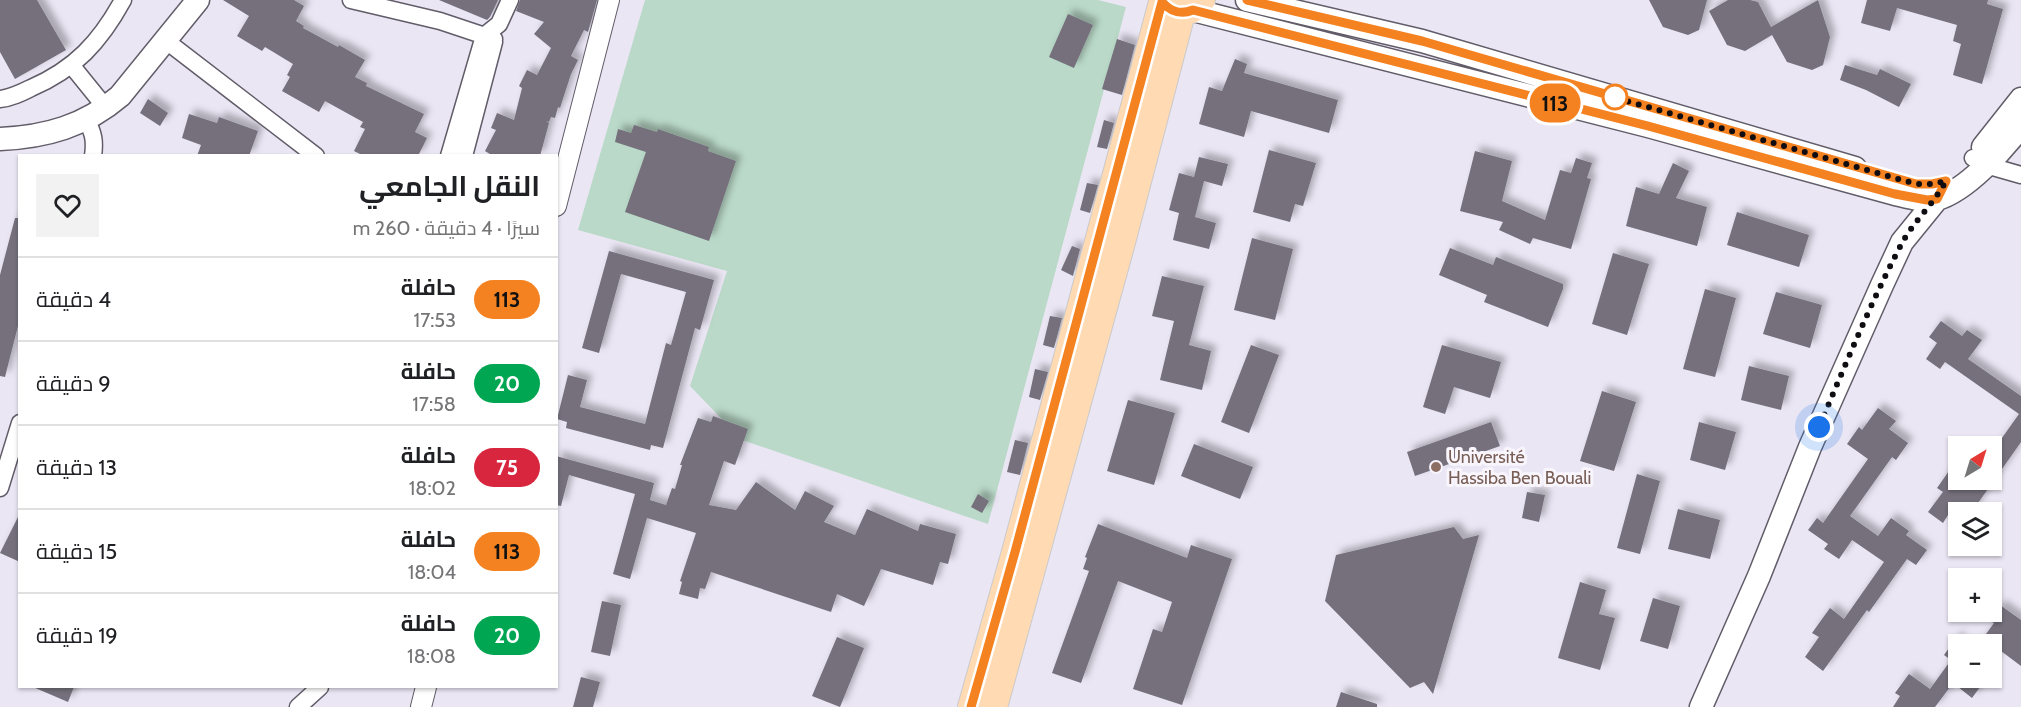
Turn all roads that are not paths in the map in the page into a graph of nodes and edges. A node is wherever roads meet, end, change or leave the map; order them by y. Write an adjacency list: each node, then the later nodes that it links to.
1 (123, 0): 10 (street)
2 (198, 0): 9 (main road)
3 (351, 0): 8 (street)
4 (510, 0): 8 (street)
5 (609, 0): 24 (street)
6 (1247, 0): 23 (main road)
7 (1180, 5): 23 (main road); 32 (main road); 33 (main road)
8 (491, 35): 19 (street); 20 (street)
9 (165, 40): 13 (main road); 18 (street)
10 (72, 66): 11 (street); 13 (street)
11 (0, 99)
12 (2021, 99): 21 (main road)
13 (106, 108): 14 (main road)
14 (86, 120): 16 (main road); 17 (street)
15 (2021, 126): 21 (main road)
16 (0, 139)
17 (93, 154)
18 (313, 154)
19 (450, 154)
20 (464, 154)
21 (1979, 161): 22 (street); 23 (main road)
22 (2021, 175)
23 (1942, 190): 34 (main road)
24 (558, 198)
25 (18, 434): 26 (street)
26 (14, 457): 27 (street)
27 (0, 488)
28 (319, 688): 30 (street)
29 (426, 688): 31 (street)
30 (298, 707)
31 (421, 707)
32 (971, 707)
33 (994, 707)
34 (1701, 707)

